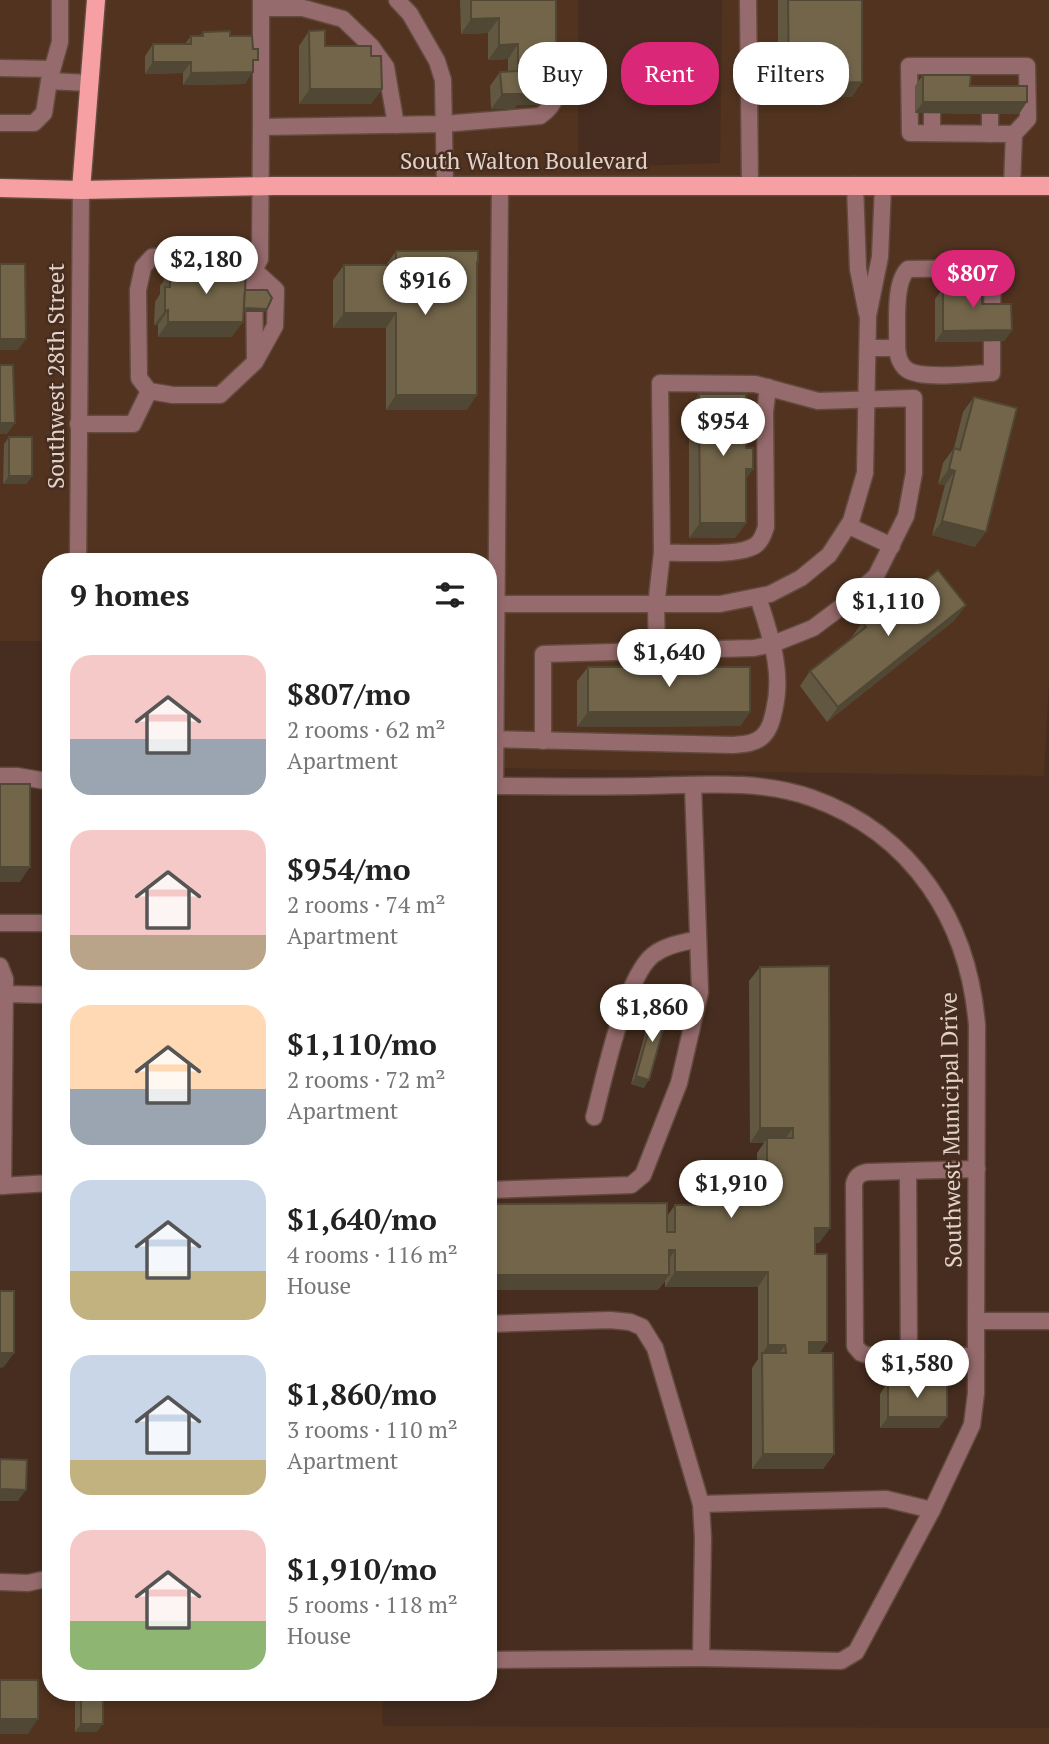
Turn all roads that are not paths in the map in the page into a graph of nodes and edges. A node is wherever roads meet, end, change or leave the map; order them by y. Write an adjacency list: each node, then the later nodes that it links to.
1 (60, 0): 10 (street)
2 (96, 0): 11 (main road)
3 (397, 0): 17 (street)
4 (748, 0): 24 (street)
5 (261, 4): 18 (street); 19 (street)
6 (554, 37): 17 (street)
7 (932, 66): 8 (street); 12 (street); 20 (street)
8 (990, 66): 13 (street); 22 (street)
9 (0, 68): 10 (street)
10 (50, 75): 11 (street); 16 (street)
11 (89, 83): 32 (main road)
12 (932, 86)
13 (990, 86)
14 (932, 113): 20 (street)
15 (990, 113): 21 (street)
16 (0, 123)
17 (443, 124): 18 (street); 27 (street)
18 (396, 125): 19 (street)
19 (261, 127): 26 (street)
20 (932, 133): 21 (street)
21 (990, 134): 22 (street)
22 (1014, 134): 29 (street)
23 (500, 185): 24 (main road, South Walton Boulevard); 27 (main road, South Walton Boulevard); 47 (street)
24 (750, 185): 25 (main road, South Walton Boulevard)
25 (855, 185): 28 (main road, South Walton Boulevard); 35 (street)
26 (260, 186): 27 (main road, South Walton Boulevard); 32 (main road, South Walton Boulevard); 33 (street)
27 (445, 186)
28 (883, 186): 29 (main road, South Walton Boulevard); 35 (street)
29 (1012, 186): 30 (main road, South Walton Boulevard)
30 (1049, 186)
31 (0, 188): 32 (main road, South Walton Boulevard)
32 (81, 190): 42 (street, Southwest 28th Street)
33 (254, 270): 40 (street); 40 (street)
34 (992, 315): 38 (street)
35 (868, 316): 37 (street)
36 (992, 342): 38 (street)
37 (868, 348): 38 (street); 41 (street)
38 (897, 348)
39 (768, 387): 41 (street); 45 (street); 45 (street)
40 (149, 391): 42 (street)
41 (867, 401): 43 (street); 44 (street)
42 (78, 424): 46 (street, Southwest 28th Street)
43 (849, 526): 44 (street); 48 (street)
44 (892, 546): 51 (street)
45 (662, 552): 50 (street)
46 (78, 553)
47 (493, 553)
48 (758, 597): 50 (street); 51 (street)
49 (497, 604): 50 (street)
50 (656, 606): 52 (street)
51 (773, 645): 52 (street); 54 (street)
52 (657, 652): 54 (street)
53 (497, 739): 54 (street)
54 (543, 741)
55 (0, 776): 56 (street)
56 (42, 780)
57 (693, 785): 58 (street, Southwest Municipal Drive); 61 (street); 66 (street, Southwest Municipal Drive)
58 (497, 786)
59 (0, 923): 60 (street)
60 (42, 923)
61 (698, 939): 65 (street); 70 (street)
62 (0, 966): 64 (street)
63 (42, 995): 64 (street)
64 (3, 996): 69 (street)
65 (593, 1117)
66 (977, 1169): 67 (street); 71 (street, Southwest Municipal Drive)
67 (908, 1171): 74 (street); 74 (street)
68 (42, 1184): 69 (street)
69 (1, 1186)
70 (497, 1191)
71 (976, 1321): 72 (street); 75 (street, Southwest Municipal Drive)
72 (1049, 1321)
73 (497, 1324): 76 (street)
74 (909, 1355): 75 (street)
75 (976, 1356): 77 (street, Southwest Municipal Drive)
76 (701, 1504): 77 (street); 80 (street)
77 (932, 1510): 80 (street, Southwest Municipal Drive)
78 (42, 1580): 79 (street)
79 (0, 1582)
80 (701, 1658): 81 (street, Southwest Municipal Drive)
81 (497, 1660)

